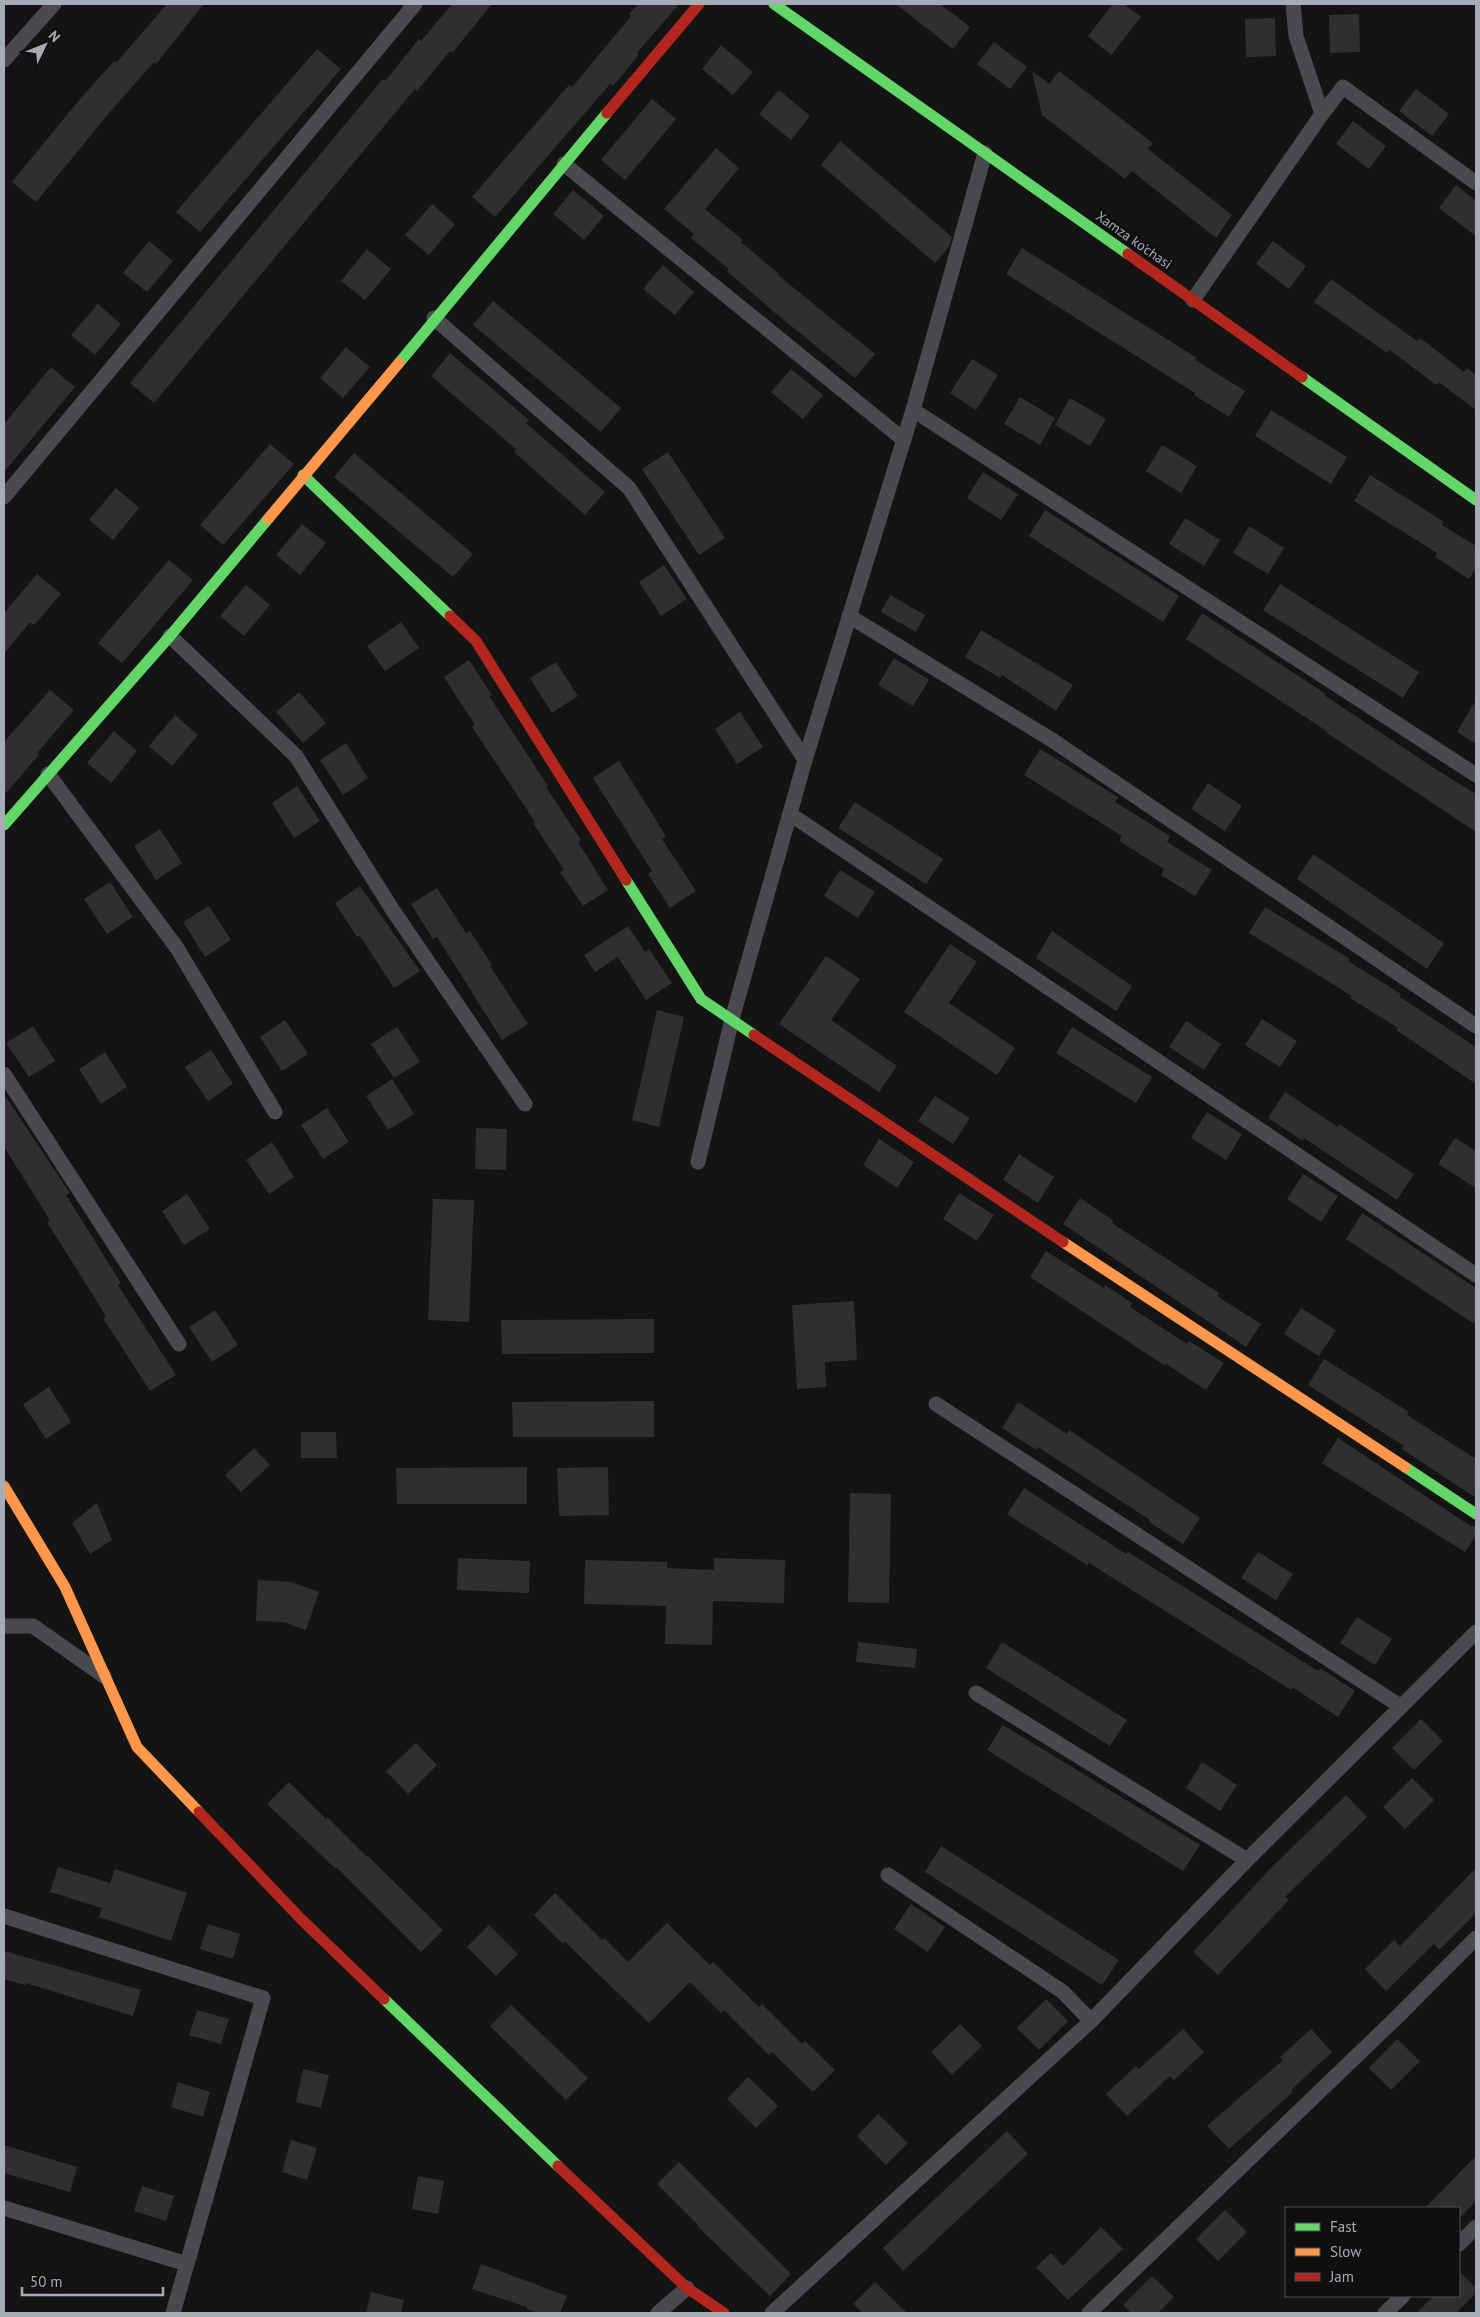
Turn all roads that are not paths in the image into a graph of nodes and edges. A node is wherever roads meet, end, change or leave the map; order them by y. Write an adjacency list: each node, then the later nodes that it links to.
1 (54, 4): 6 (street)
2 (415, 4): 16 (street)
3 (700, 4): 9 (street)
4 (774, 4): 8 (street, Xamza ko'chasi)
5 (1293, 4): 7 (street)
6 (4, 60)
7 (1322, 114): 10 (street); 11 (street)
8 (985, 153): 11 (street, Xamza ko'chasi); 13 (street)
9 (564, 164): 12 (street); 14 (street)
10 (1476, 183)
11 (1193, 300): 17 (street, Xamza ko'chasi)
12 (434, 318): 15 (street); 20 (street)
13 (913, 410): 14 (street); 22 (street)
14 (904, 440): 18 (street)
15 (303, 475): 19 (street); 25 (street)
16 (4, 497)
17 (1476, 500)
18 (849, 616): 20 (street); 26 (street)
19 (170, 636): 21 (street); 28 (street)
20 (805, 760): 23 (street)
21 (48, 774): 24 (street); 29 (street)
22 (1476, 775)
23 (790, 814): 25 (street); 31 (street)
24 (4, 825)
25 (732, 1019): 30 (street); 35 (street)
26 (1476, 1026)
27 (4, 1074): 32 (street)
28 (525, 1104)
29 (275, 1112)
30 (698, 1162)
31 (1476, 1275)
32 (179, 1344)
33 (936, 1404): 40 (street)
34 (4, 1486): 38 (street)
35 (1476, 1514)
36 (4, 1626): 38 (street)
37 (1476, 1632): 40 (street)
38 (108, 1679): 50 (street)
39 (976, 1693): 41 (street)
40 (1400, 1706): 41 (street)
41 (1247, 1860): 45 (street)
42 (888, 1875): 45 (street)
43 (4, 1916): 49 (street)
44 (1476, 1938): 56 (street)
45 (1090, 2021): 55 (street)
46 (4, 2208): 49 (street)
47 (1476, 2228): 48 (street)
48 (1460, 2243)
49 (187, 2264): 52 (street)
50 (687, 2288): 53 (street); 54 (street)
51 (1402, 2297): 57 (street)
52 (173, 2313)
53 (658, 2313)
54 (724, 2313)
55 (772, 2313)
56 (1089, 2313)
57 (1384, 2313)

